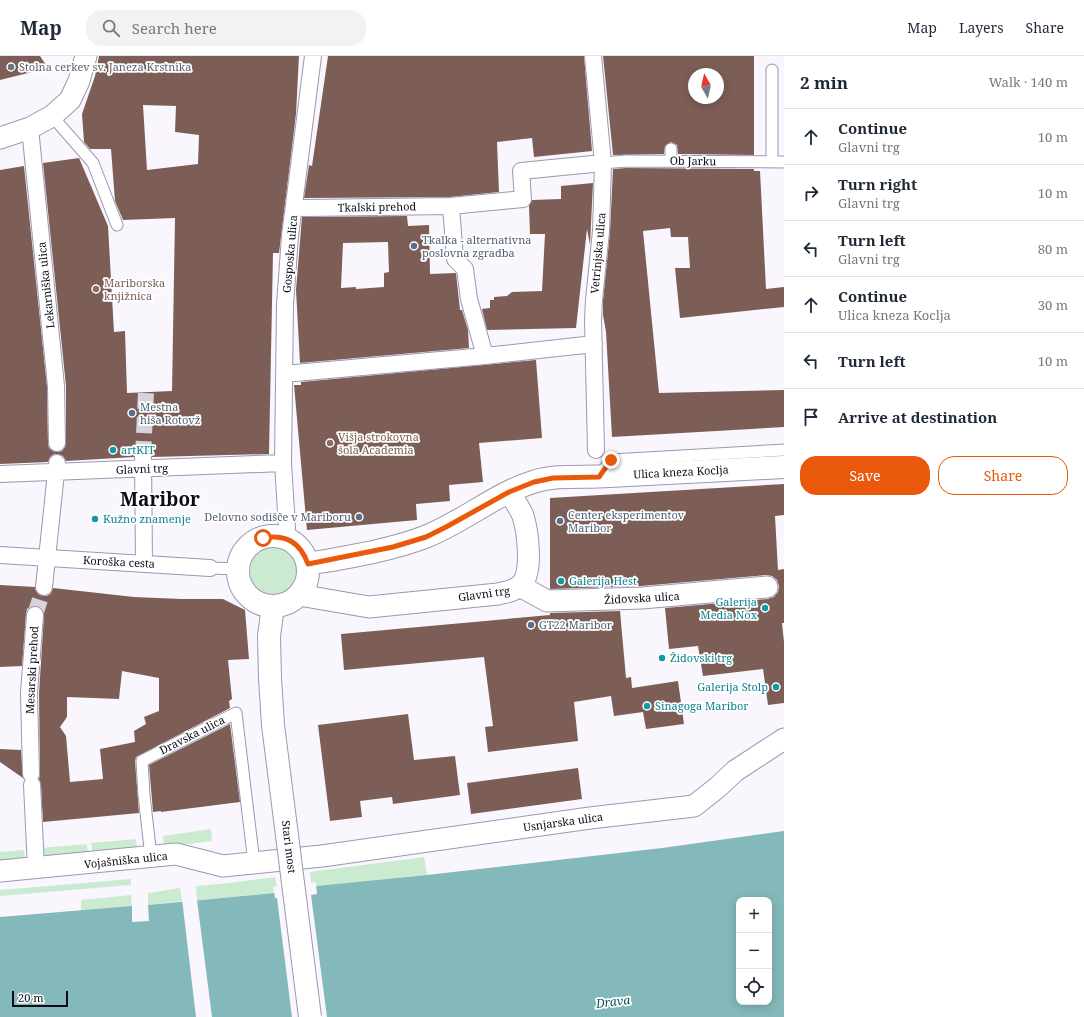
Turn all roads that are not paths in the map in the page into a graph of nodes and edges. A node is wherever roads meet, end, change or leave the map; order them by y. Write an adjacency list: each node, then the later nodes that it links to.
1 (86, 56): 5 (street)
2 (313, 56): 18 (street, Gosposka ulica)
3 (593, 56): 12 (street, Vetrinjska ulica)
4 (772, 70): 10 (lane)
5 (52, 116): 6 (street); 15 (lane)
6 (30, 128): 7 (street); 19 (street, Lekarniška ulica)
7 (0, 138)
8 (671, 149): 9 (lane)
9 (672, 161): 10 (lane, Ob Jarku); 12 (lane, Ob Jarku)
10 (772, 162): 11 (lane, Ob Jarku)
11 (784, 162)
12 (602, 163): 13 (street, Tkalski prehod); 16 (street, Vetrinjska ulica)
13 (451, 206): 14 (street, Tkalski prehod); 17 (street)
14 (303, 208)
15 (117, 225)
16 (594, 344): 17 (street); 20 (street, Vetrinjska ulica)
17 (485, 356): 18 (street)
18 (284, 374): 22 (street, Gosposka ulica)
19 (57, 443)
20 (596, 450)
21 (784, 450): 27 (lane)
22 (283, 458): 23 (street, Glavni trg); 29 (street)
23 (143, 463): 24 (street, Glavni trg); 32 (street)
24 (57, 467): 26 (street, Glavni trg); 31 (street)
25 (784, 467): 27 (street, Ulica kneza Koclja)
26 (0, 474)
27 (599, 477): 28 (street, Ulica kneza Koclja)
28 (509, 492): 33 (street); 36 (street, Glavni trg)
29 (287, 528)
30 (0, 555): 31 (street, Koroška cesta)
31 (46, 558): 32 (street, Koroška cesta); 37 (street)
32 (144, 564): 34 (street, Koroška cesta)
33 (308, 564): 35 (street); 39 (street)
34 (210, 568): 35 (lane, Koroška cesta)
35 (239, 569): 40 (street)
36 (520, 586): 38 (street, Židovska ulica); 39 (street, Glavni trg)
37 (44, 587)
38 (766, 587)
39 (299, 595): 40 (street)
40 (273, 606): 48 (street, Stari most, bridge)
41 (35, 614): 46 (street, Mesarski prehod)
42 (784, 739): 43 (street, Usnjarska ulica)
43 (322, 856): 45 (street, Vojašniška ulica)
44 (151, 857): 45 (street, Vojašniška ulica); 45 (lane, Dravska ulica); 46 (street, Vojašniška ulica)
45 (254, 863)
46 (36, 868): 47 (street, Vojašniška ulica)
47 (0, 871)
48 (310, 1017)

